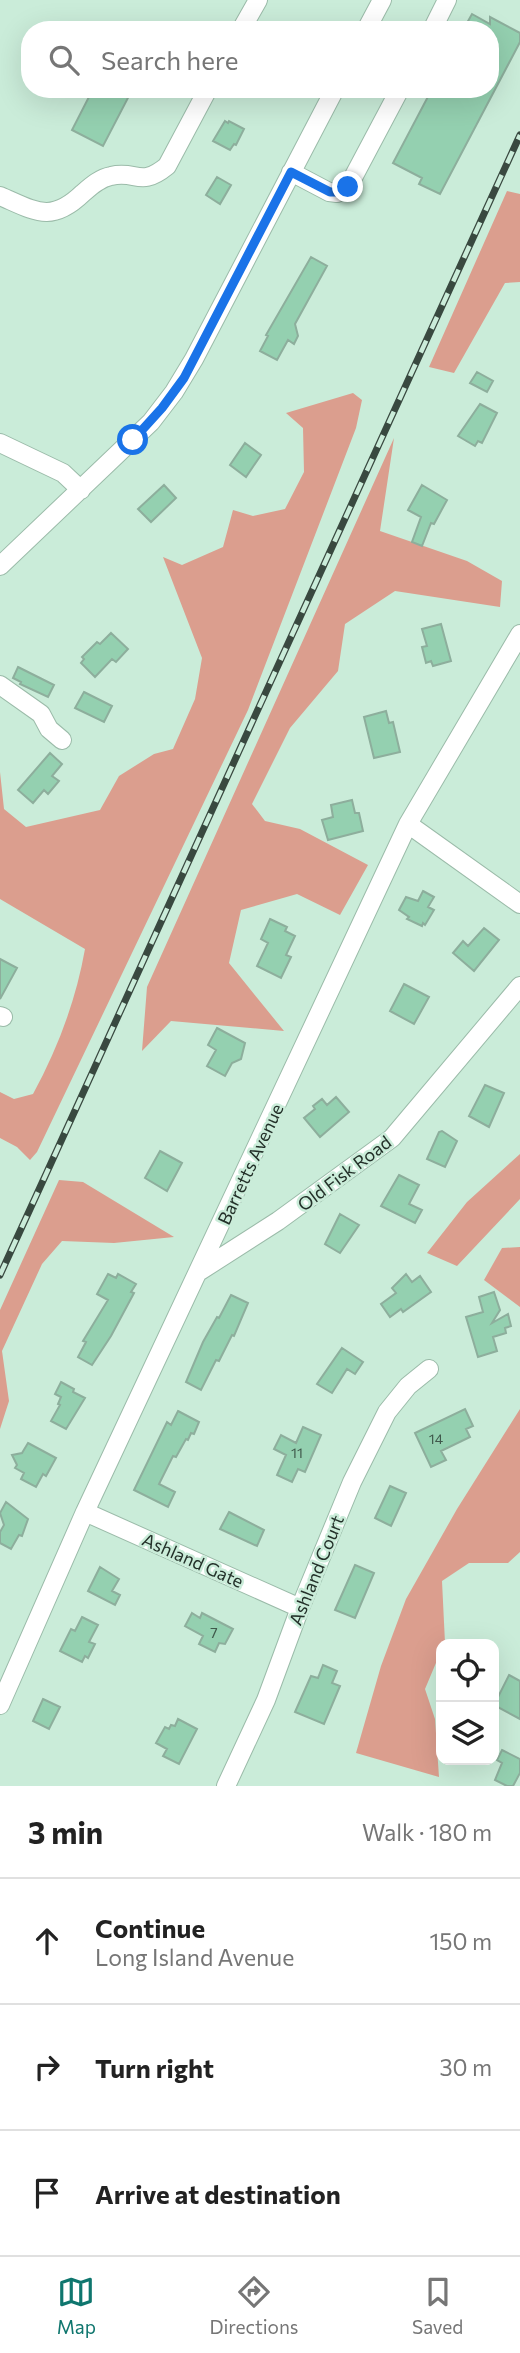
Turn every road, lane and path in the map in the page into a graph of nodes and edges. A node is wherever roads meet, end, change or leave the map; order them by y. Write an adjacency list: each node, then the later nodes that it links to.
1 (258, 0): 4 (street)
2 (447, 0): 6 (street)
3 (377, 2): 5 (street)
4 (246, 21)
5 (370, 21)
6 (436, 21)
7 (203, 98): 11 (street)
8 (330, 98): 10 (street)
9 (395, 98): 10 (street)
10 (291, 172): 13 (street)
11 (0, 196)
12 (0, 443): 13 (street)
13 (81, 489): 14 (street)
14 (0, 566)
15 (520, 634): 18 (street, Barretts Avenue)
16 (0, 685): 17 (street)
17 (62, 740)
18 (408, 824): 19 (street); 21 (street, Barretts Avenue)
19 (520, 904)
20 (520, 986): 21 (street, Old Fisk Road)
21 (200, 1271): 23 (street, Barretts Avenue)
22 (429, 1368): 24 (street, Ashland Court)
23 (86, 1512): 24 (street, Ashland Gate); 25 (street, Barretts Avenue)
24 (300, 1608): 26 (street, Ashland Court)
25 (0, 1705)
26 (226, 1786)

